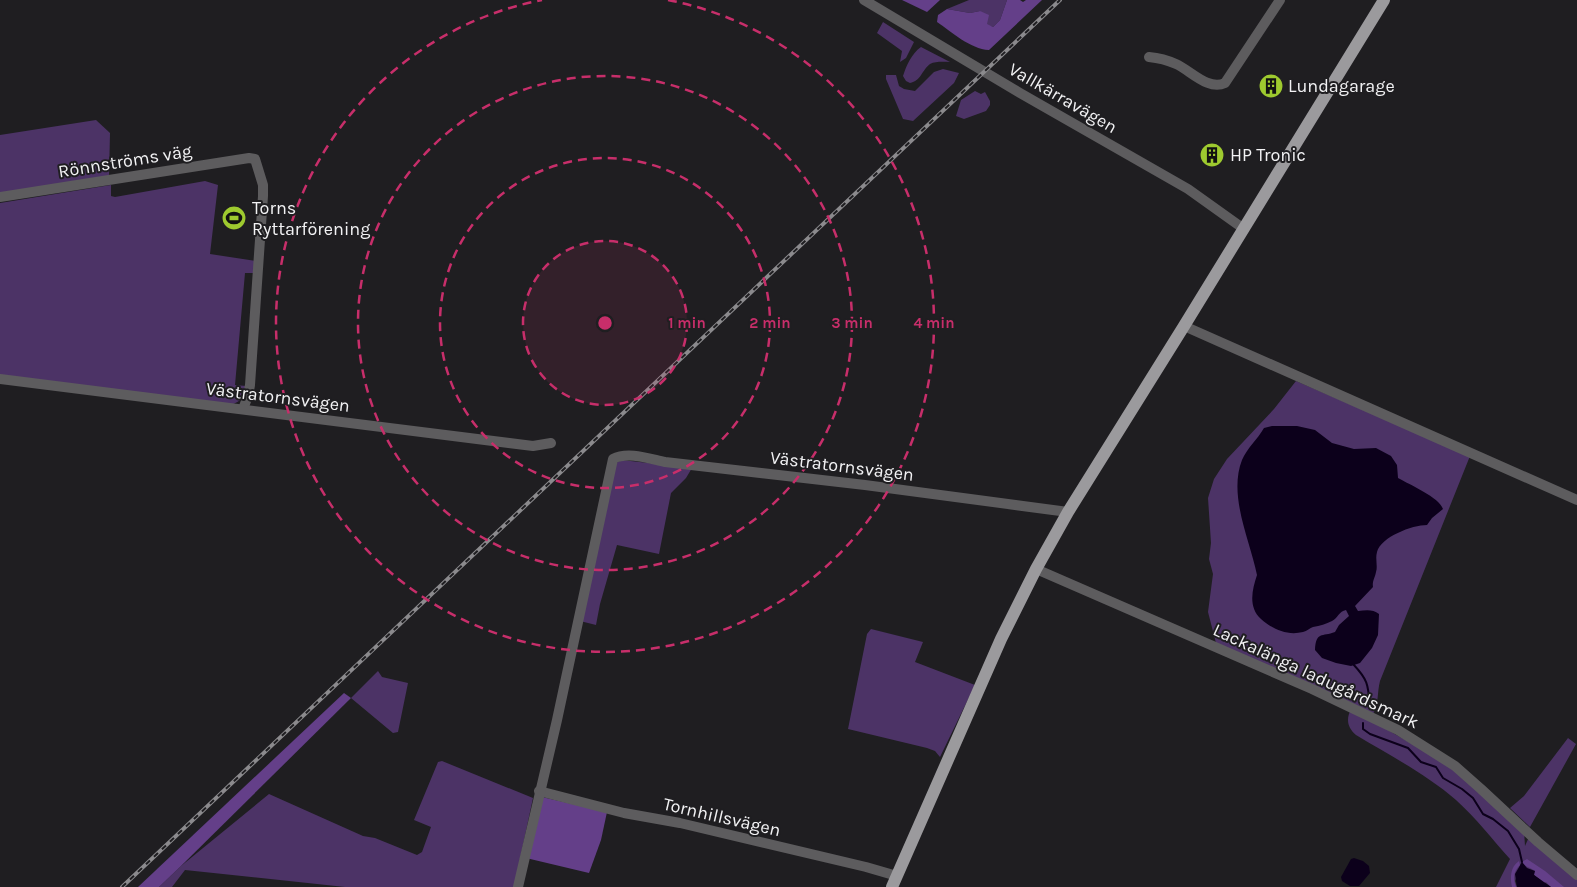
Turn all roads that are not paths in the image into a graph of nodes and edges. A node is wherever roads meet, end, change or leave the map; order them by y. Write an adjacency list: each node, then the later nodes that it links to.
1 (864, 0): 6 (street, Vallkärravägen)
2 (1280, 0): 4 (street)
3 (1384, 0): 6 (main road)
4 (1149, 57)
5 (0, 197): 9 (street, Rönnströms väg)
6 (1244, 228): 7 (main road)
7 (1184, 326): 11 (street); 12 (main road)
8 (0, 379): 9 (street, Västratornsvägen)
9 (244, 409): 10 (street, Västratornsvägen)
10 (551, 443)
11 (1577, 500)
12 (1068, 512): 13 (main road); 14 (street, Västratornsvägen)
13 (1036, 569): 15 (street, Lackalänga ladugårdsmark); 16 (main road)
14 (539, 791): 16 (street, Tornhillsvägen); 17 (street)
15 (1577, 875)
16 (894, 881)
17 (518, 887)

